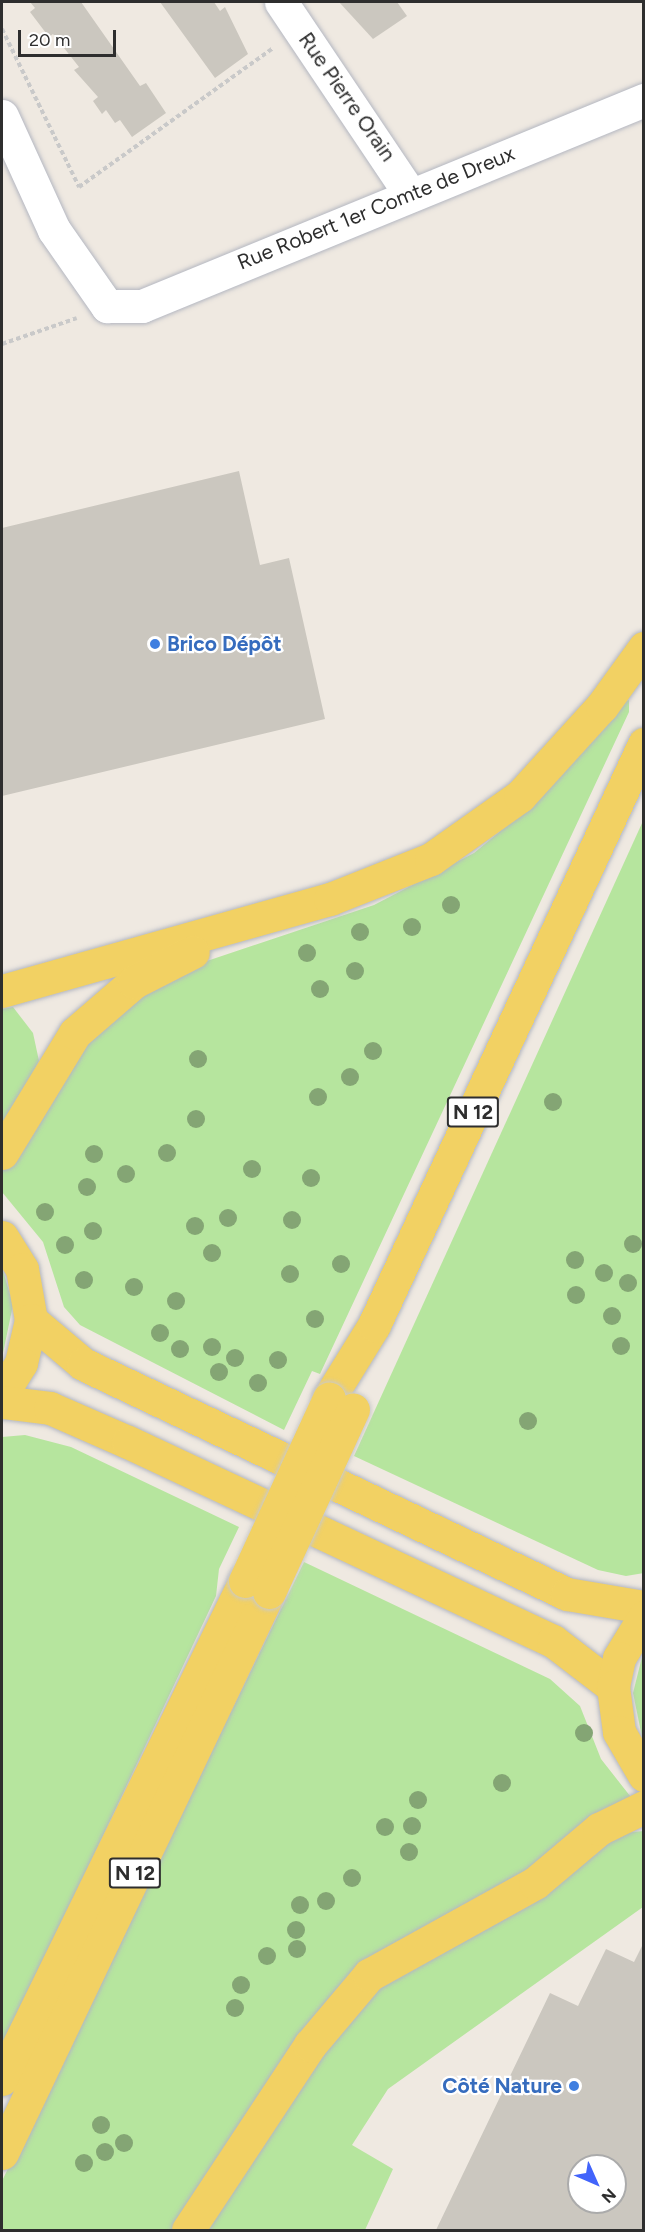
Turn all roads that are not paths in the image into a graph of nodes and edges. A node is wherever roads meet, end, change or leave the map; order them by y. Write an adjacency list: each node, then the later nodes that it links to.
1 (281, 2): 4 (street, Rue Pierre Orain)
2 (644, 100): 4 (street, Rue Robert 1er Comte de Dreux)
3 (2, 116): 4 (street, Rue Robert 1er Comte de Dreux)
4 (410, 194)
5 (644, 648): 7 (main road)
6 (644, 744): 14 (main road, N 12, bridge)
7 (277, 914): 8 (main road); 9 (main road)
8 (2, 991)
9 (2, 1153)
10 (2, 1237): 11 (main road)
11 (31, 1320): 12 (main road); 15 (main road)
12 (2, 1393)
13 (2, 1402): 17 (main road)
14 (257, 1587): 20 (main road, N 12); 21 (main road, N 12)
15 (644, 1607)
16 (644, 1617): 17 (main road)
17 (614, 1688): 18 (main road)
18 (644, 1775)
19 (644, 1807): 22 (main road)
20 (2, 2079)
21 (2, 2153)
22 (188, 2230)

